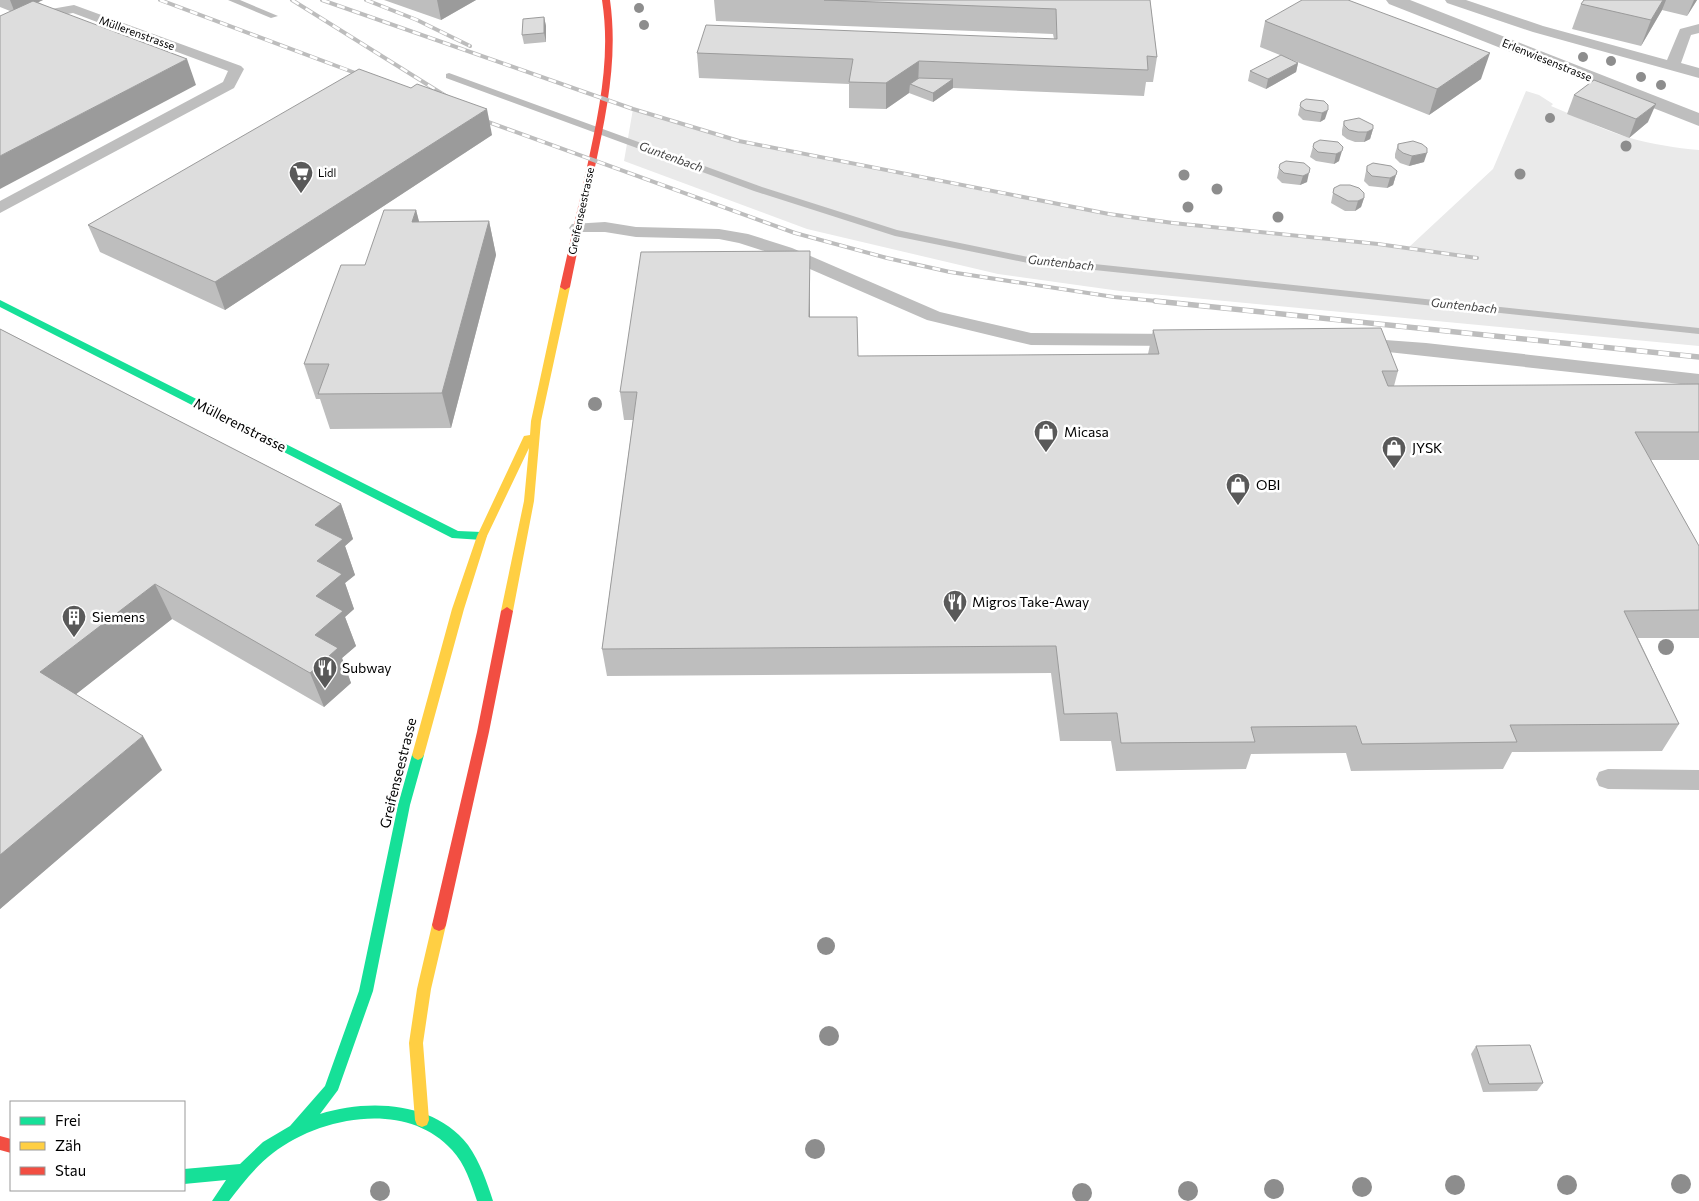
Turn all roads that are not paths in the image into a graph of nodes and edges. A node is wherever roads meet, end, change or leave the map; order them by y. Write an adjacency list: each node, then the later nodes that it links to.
1 (606, 0): 10 (street, Greifenseestrasse)
2 (1395, 0): 8 (street, Erlenwiesenstrasse)
3 (1452, 0): 6 (lane)
4 (0, 22): 9 (lane, Müllerenstrasse)
5 (1699, 28): 6 (lane)
6 (1672, 66): 7 (lane)
7 (1699, 73)
8 (1699, 120)
9 (0, 208)
10 (578, 228): 12 (lane); 15 (street, Greifenseestrasse)
11 (0, 303): 16 (street, Müllerenstrasse)
12 (1201, 340)
13 (1340, 342): 14 (lane)
14 (1699, 380)
15 (536, 421): 16 (street, Greifenseestrasse); 19 (street, Greifenseestrasse)
16 (482, 536): 17 (street); 23 (street, Greifenseestrasse)
17 (492, 546)
18 (502, 568): 19 (street)
19 (511, 592): 22 (street, Greifenseestrasse)
20 (1608, 779): 21 (lane)
21 (1699, 780)
22 (422, 1120): 23 (street); 27 (street)
23 (296, 1130): 24 (street)
24 (242, 1171): 25 (street); 26 (street)
25 (185, 1176)
26 (220, 1201)
27 (485, 1201)

